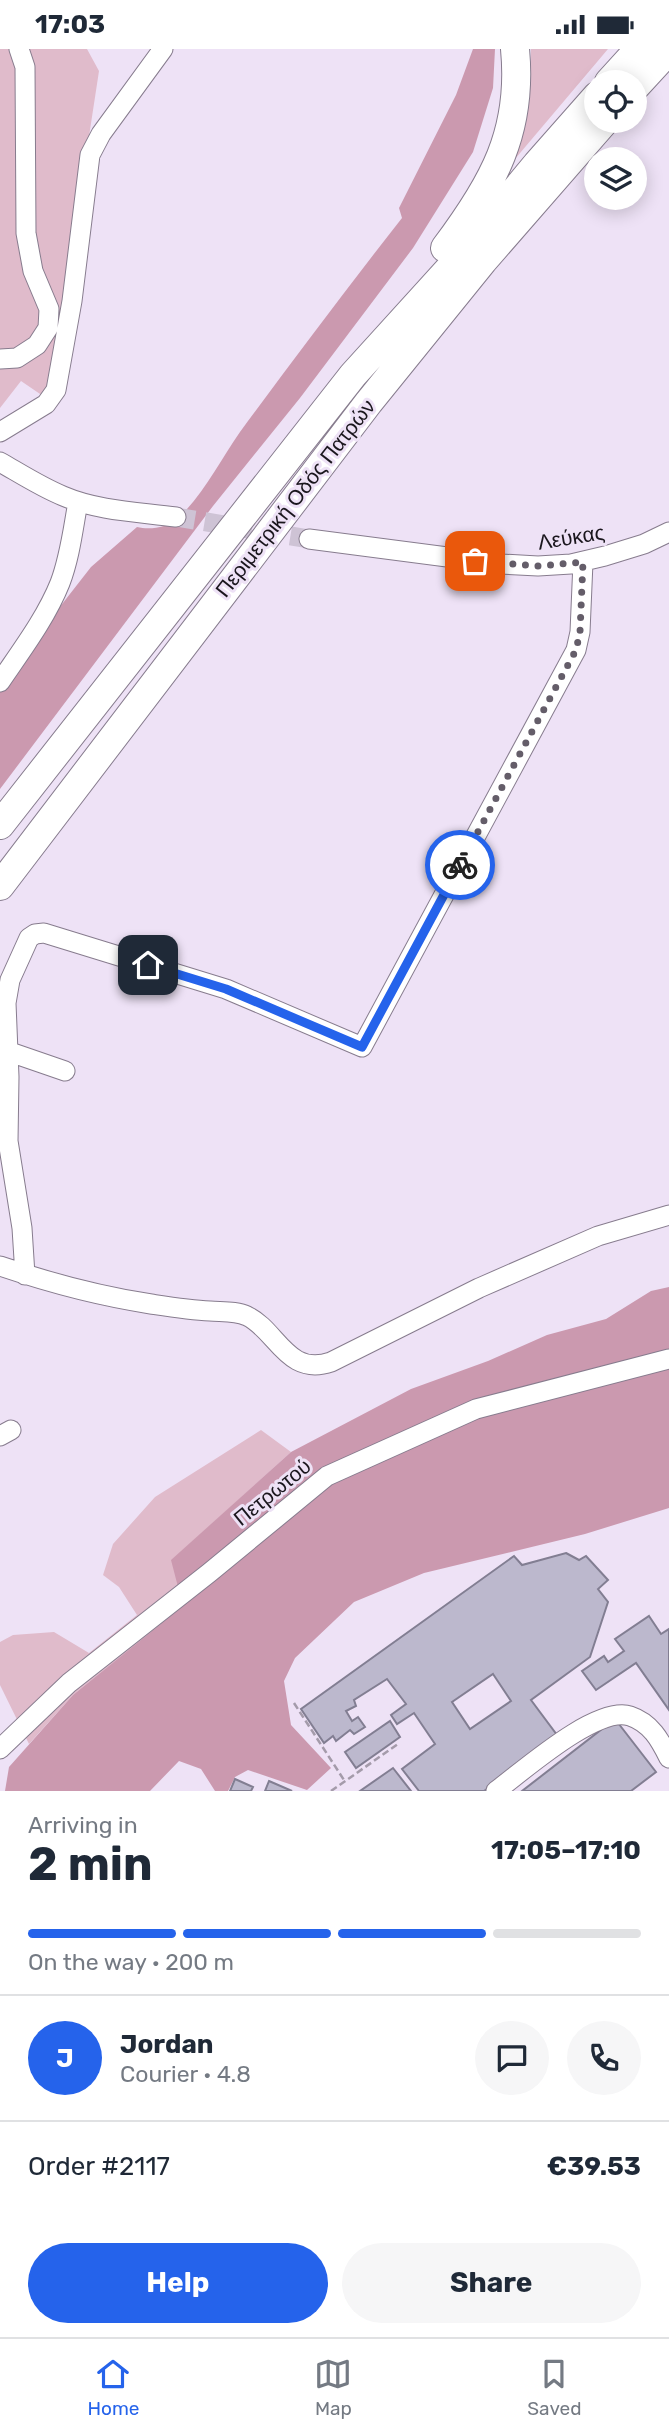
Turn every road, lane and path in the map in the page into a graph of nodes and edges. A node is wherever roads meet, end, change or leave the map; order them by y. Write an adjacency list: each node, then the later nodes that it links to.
1 (19, 49): 10 (street)
2 (163, 49): 12 (street)
3 (516, 49): 11 (highway)
4 (639, 49): 6 (highway)
5 (669, 50): 7 (highway)
6 (620, 70)
7 (647, 74)
8 (584, 111): 11 (highway, Περιμετρική Οδός Πατρών)
9 (595, 133): 21 (highway, Περιμετρική Οδός Πατρών)
10 (0, 359)
11 (354, 375): 20 (highway, Περιμετρική Οδός Πατρών)
12 (0, 432)
13 (0, 462): 14 (street)
14 (78, 502): 15 (street); 19 (street)
15 (176, 517)
16 (669, 532): 18 (street, Λεύκας)
17 (309, 540): 18 (street, Λεύκας)
18 (583, 562): 22 (street)
19 (0, 682)
20 (0, 825)
21 (0, 886)
22 (7, 1051): 23 (street); 26 (street)
23 (65, 1071)
24 (669, 1215): 26 (street)
25 (0, 1266): 26 (street)
26 (25, 1275)
27 (669, 1359): 30 (street, Πετρωτού)
28 (294, 1703): 32 (path)
29 (398, 1744): 32 (path)
30 (0, 1749)
31 (669, 1758): 34 (street)
32 (344, 1780): 33 (path)
33 (331, 1791)
34 (496, 1791)

